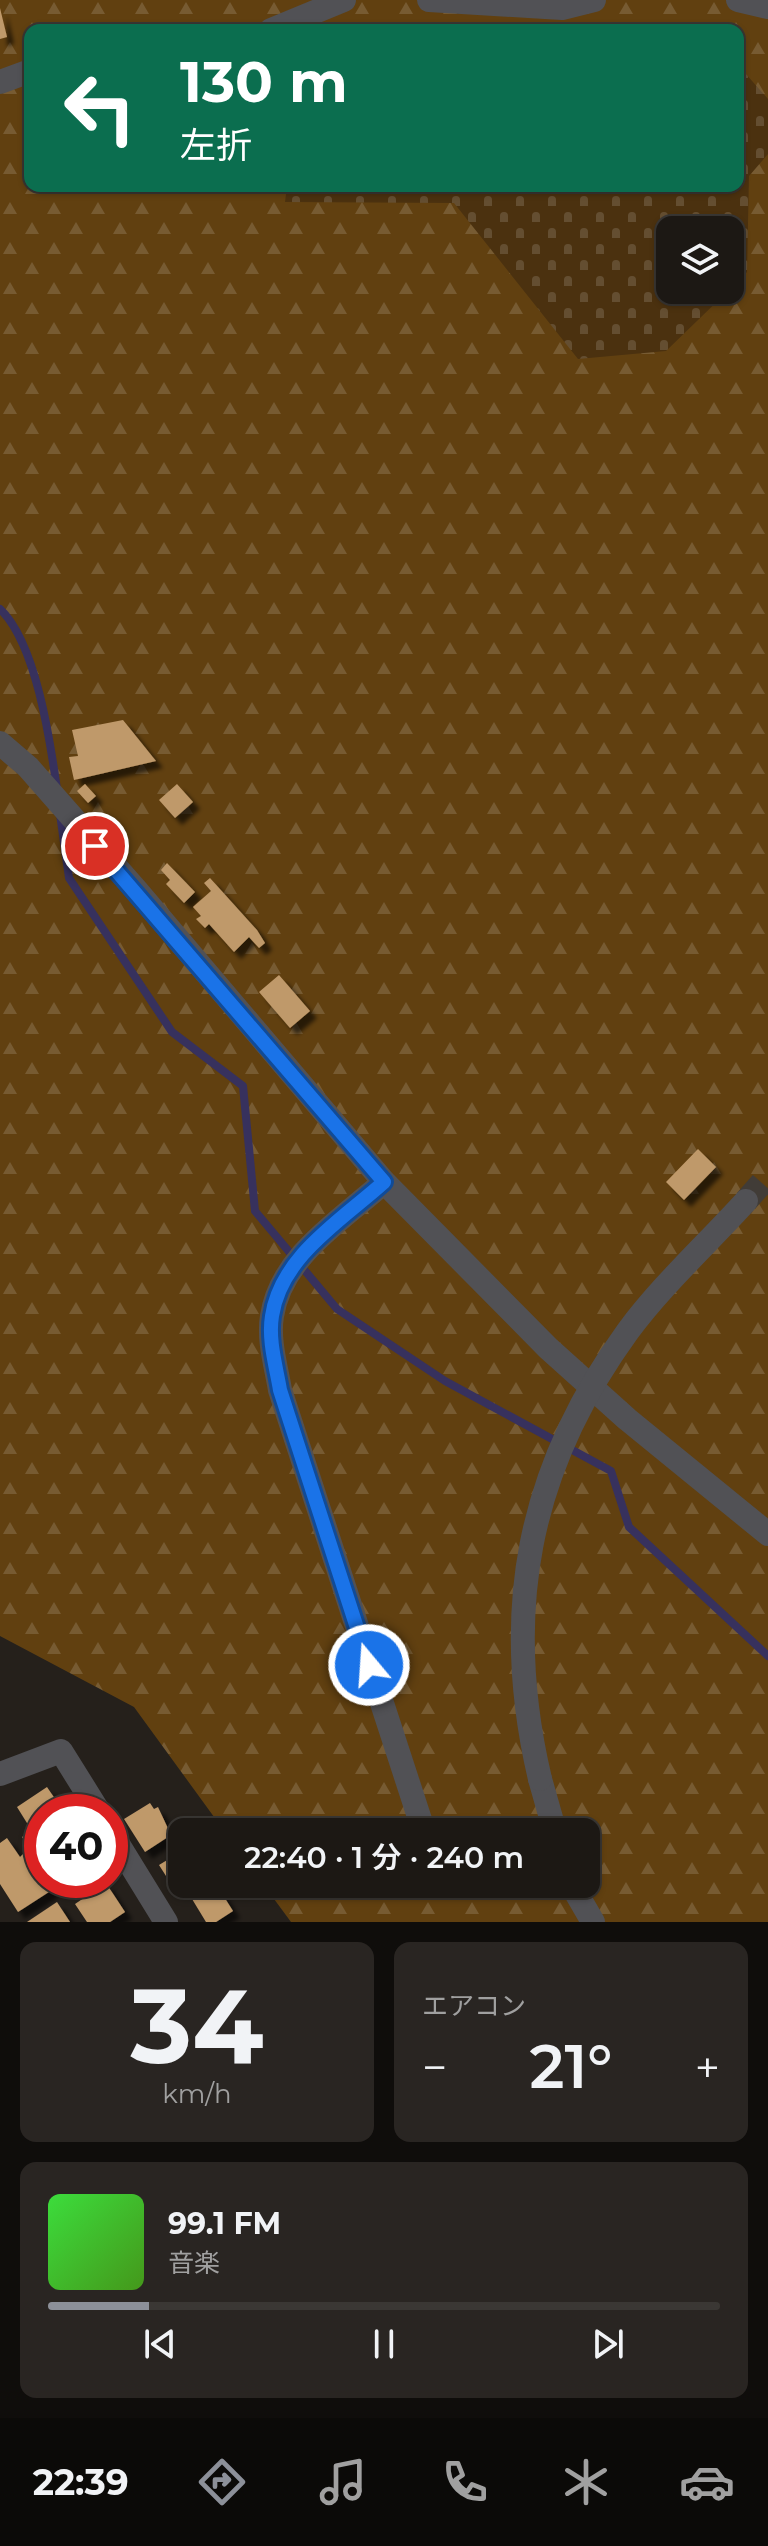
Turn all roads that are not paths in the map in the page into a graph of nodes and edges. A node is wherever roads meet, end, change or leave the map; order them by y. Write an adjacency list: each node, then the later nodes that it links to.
1 (344, 0): 6 (street)
2 (429, 0): 3 (street)
3 (594, 0)
4 (738, 0): 5 (street)
5 (768, 7)
6 (286, 24)
7 (24, 73): 8 (street)
8 (0, 82)
9 (0, 743): 10 (street)
10 (384, 1182): 12 (street); 15 (street)
11 (746, 1201): 16 (street, bridge)
12 (768, 1534)
13 (0, 1774): 14 (street)
14 (88, 1794)
15 (419, 1818)
16 (551, 1818)
17 (128, 1860): 19 (street)
18 (579, 1898): 20 (street)
19 (166, 1922)
20 (593, 1922)

